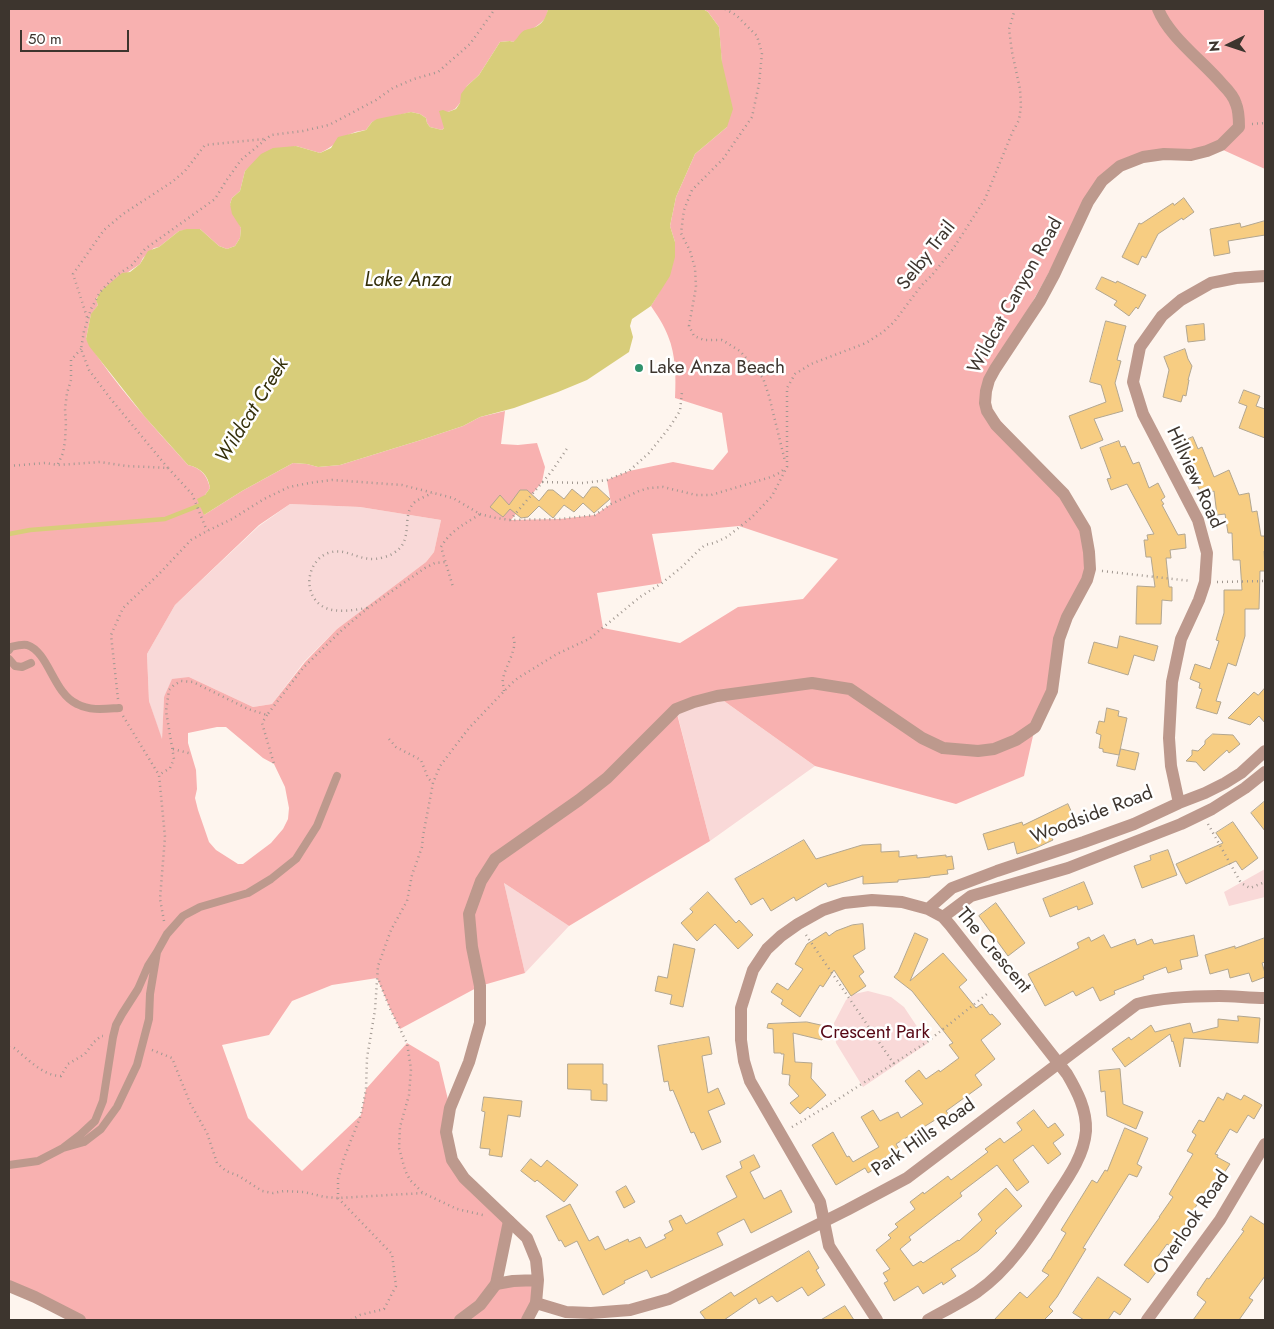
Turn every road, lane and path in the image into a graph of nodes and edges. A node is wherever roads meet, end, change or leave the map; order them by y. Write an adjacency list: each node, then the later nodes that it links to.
1 (495, 9): 7 (path)
2 (725, 9): 6 (path)
3 (734, 9): 6 (path)
4 (1015, 9): 15 (path, Selby Trail)
5 (1158, 9): 23 (street, Wildcat Canyon Road)
6 (736, 15): 15 (path)
7 (266, 139): 9 (path); 9 (path)
8 (1265, 276): 25 (street, Hillview Road)
9 (88, 318): 10 (path)
10 (81, 349): 13 (path); 16 (path)
11 (682, 392): 17 (path)
12 (568, 448): 17 (path)
13 (58, 465): 14 (path); 16 (path)
14 (9, 466)
15 (787, 467): 20 (path)
16 (168, 468): 21 (path)
17 (542, 482): 20 (path)
18 (432, 493): 19 (path); 21 (path); 27 (path)
19 (480, 514): 20 (path); 22 (path)
20 (510, 520)
21 (208, 531): 33 (path)
22 (445, 562): 26 (path); 27 (path)
23 (1090, 569): 25 (path); 66 (street, Wildcat Canyon Road)
24 (1265, 581): 25 (path)
25 (1205, 582): 44 (street, Hillview Road)
26 (453, 586)
27 (368, 608): 34 (path)
28 (512, 635): 32 (path)
29 (9, 650): 33 (lane)
30 (9, 659): 31 (lane)
31 (31, 663)
32 (504, 691)
33 (119, 708): 41 (path)
34 (267, 715): 36 (path); 39 (path)
35 (390, 738): 43 (path)
36 (173, 748): 38 (path); 41 (path)
37 (1265, 751): 44 (street, Woodside Road)
38 (192, 754)
39 (274, 764)
40 (1265, 772): 48 (street, Woodside Road)
41 (158, 775): 50 (path)
42 (337, 776): 50 (lane)
43 (434, 783)
44 (1179, 803): 47 (street, Woodside Road)
45 (1212, 832): 46 (path)
46 (1265, 882)
47 (928, 909): 48 (street, The Crescent); 49 (street, The Crescent)
48 (943, 918): 53 (street, The Crescent)
49 (798, 924): 59 (path); 60 (street, The Crescent)
50 (167, 934): 51 (lane)
51 (157, 952): 55 (lane); 56 (lane)
52 (378, 978): 64 (path)
53 (998, 985): 58 (street, The Crescent); 59 (path)
54 (1265, 998): 58 (street, Park Hills Road)
55 (112, 1038): 57 (path); 62 (lane)
56 (142, 1046): 62 (lane); 64 (path)
57 (9, 1047)
58 (1058, 1063): 67 (street, Park Hills Road); 76 (street, The Crescent)
59 (894, 1064): 60 (path)
60 (780, 1134): 67 (street, The Crescent)
61 (1265, 1144): 77 (street, Overlook Road)
62 (63, 1148): 63 (lane)
63 (9, 1165)
64 (423, 1192): 65 (path)
65 (483, 1215)
66 (509, 1221): 68 (street, Wildcat Canyon Road); 69 (street)
67 (824, 1221): 71 (street, Park Hills Road); 75 (street, The Crescent)
68 (538, 1280): 69 (street); 71 (street, Wildcat Canyon Road)
69 (496, 1284): 73 (street)
70 (9, 1286): 72 (street)
71 (536, 1303): 74 (street, Wildcat Canyon Road)
72 (80, 1320)
73 (460, 1320)
74 (527, 1320)
75 (877, 1320)
76 (928, 1320)
77 (1147, 1320)

